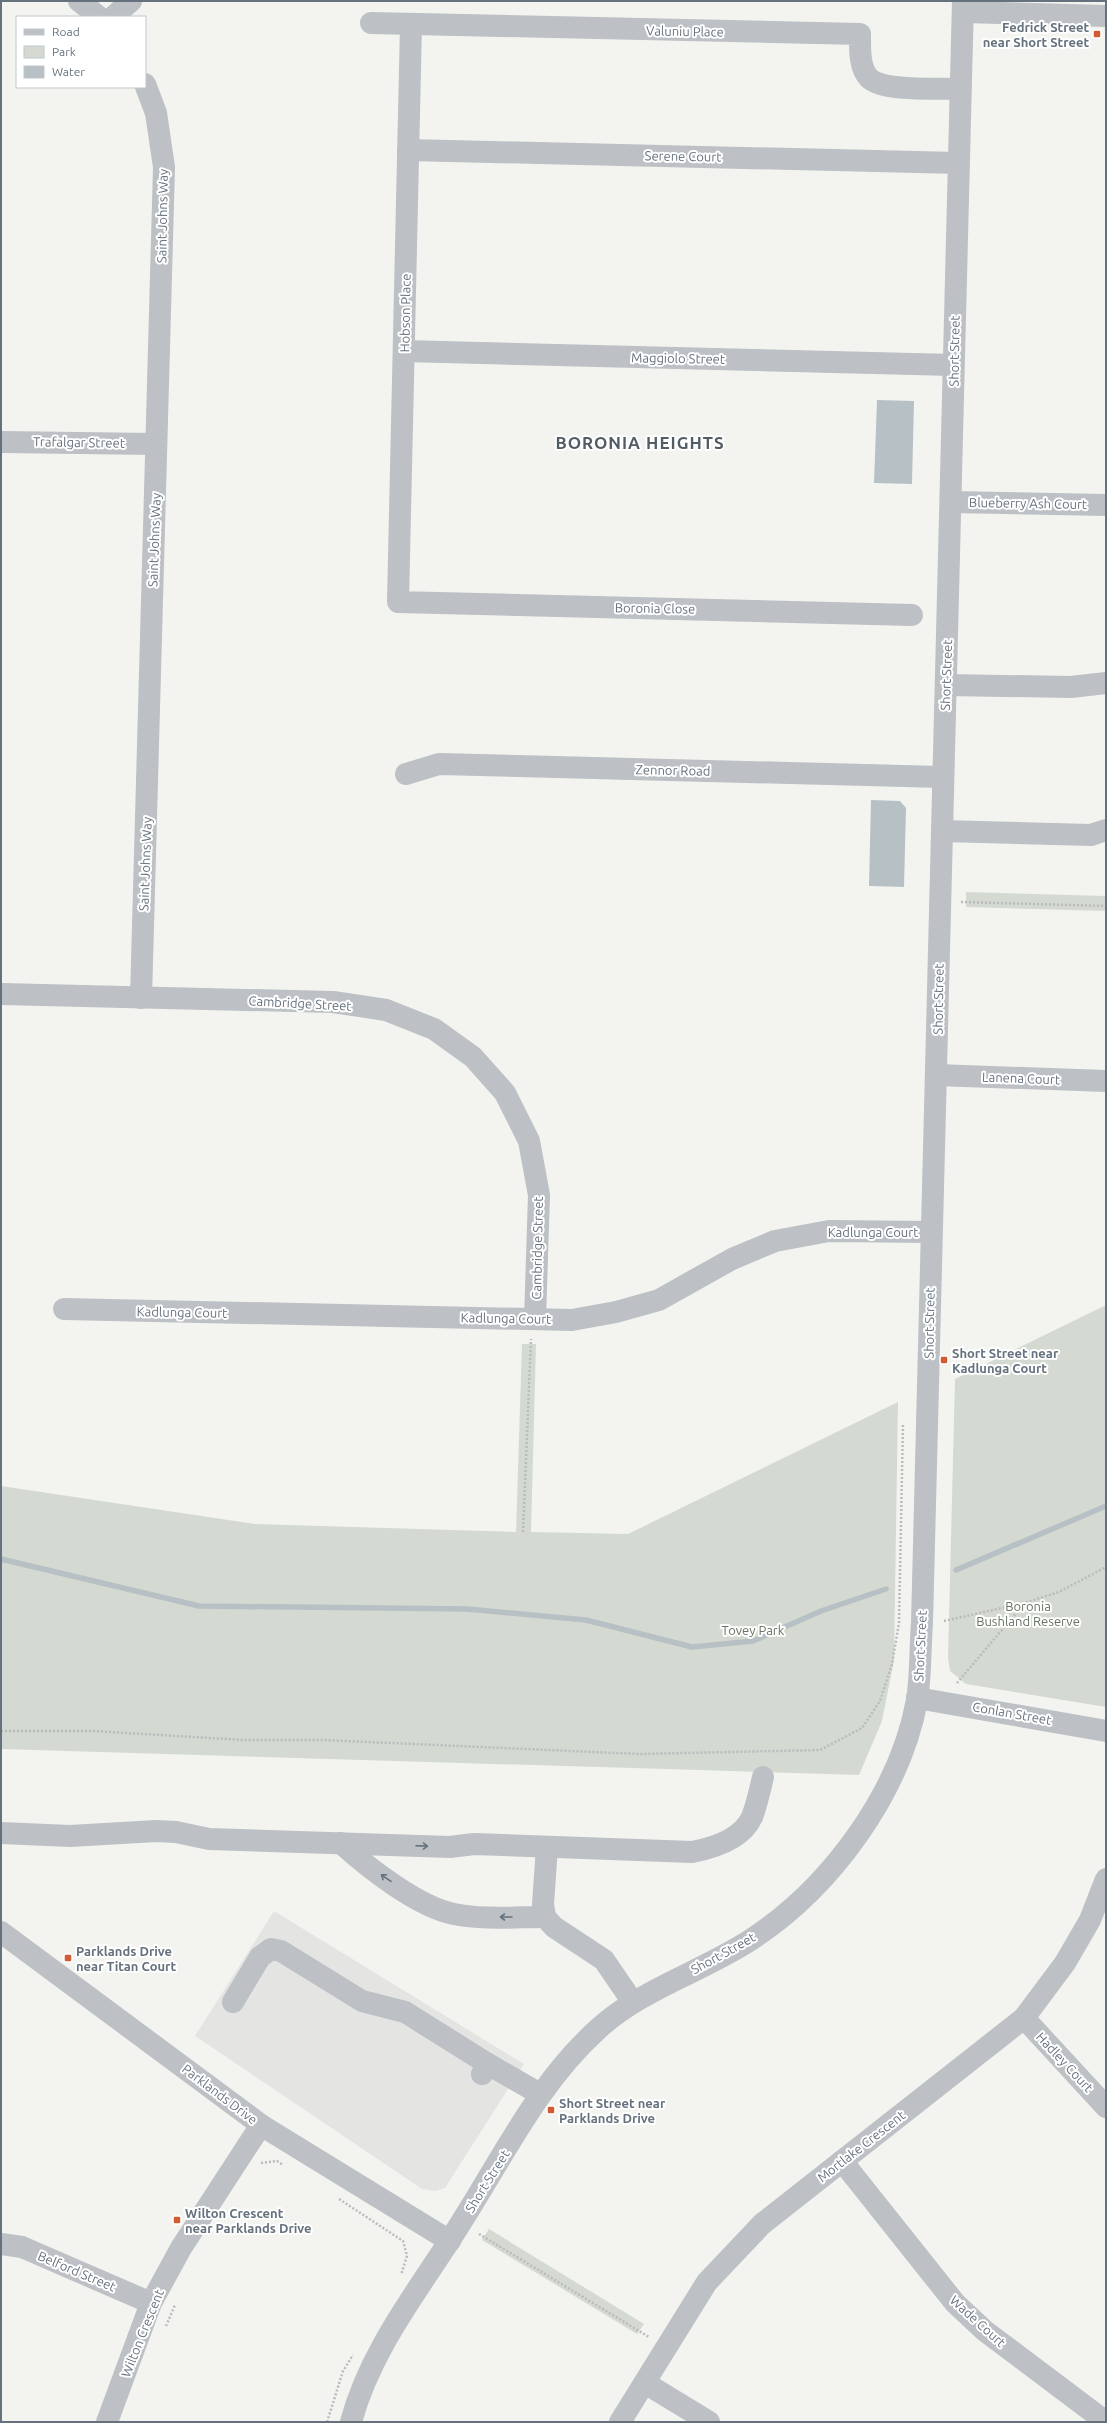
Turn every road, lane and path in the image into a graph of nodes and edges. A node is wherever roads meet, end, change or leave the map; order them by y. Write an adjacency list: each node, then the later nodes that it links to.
1 (79, 1): 4 (street)
2 (131, 1): 5 (street)
3 (963, 6): 6 (street); 10 (street, Short Street)
4 (98, 16)
5 (113, 16)
6 (1106, 16)
7 (371, 23): 8 (street, Valuniu Place)
8 (411, 25): 10 (street, Valuniu Place); 11 (street, Hobson Place)
9 (146, 87): 16 (street, Saint Johns Way)
10 (960, 89): 12 (street, Short Street)
11 (408, 150): 12 (street, Serene Court); 13 (street, Hobson Place)
12 (958, 163): 14 (street, Short Street)
13 (404, 351): 14 (street, Maggiolo Street); 19 (street, Hobson Place)
14 (953, 364): 17 (street, Short Street)
15 (1, 442): 16 (street, Trafalgar Street)
16 (156, 444): 30 (street, Saint Johns Way)
17 (951, 502): 18 (street, Blueberry Ash Court); 22 (street, Short Street)
18 (1106, 505)
19 (398, 602): 20 (street, Boronia Close)
20 (912, 615)
21 (1106, 683): 22 (street)
22 (946, 685): 24 (street, Short Street)
23 (406, 774): 24 (street, Zennor Road)
24 (942, 777): 26 (street, Short Street)
25 (1106, 830): 26 (street)
26 (942, 831): 27 (street, Short Street)
27 (940, 902): 28 (path); 31 (street, Short Street)
28 (1106, 906)
29 (1, 994): 30 (street, Cambridge Street)
30 (141, 998): 35 (street, Cambridge Street)
31 (936, 1075): 32 (street, Lanena Court); 33 (street, Short Street)
32 (1106, 1081)
33 (931, 1232): 35 (street, Kadlunga Court); 42 (street, Short Street)
34 (64, 1309): 35 (street, Kadlunga Court)
35 (535, 1319): 37 (path)
36 (903, 1424): 43 (path)
37 (523, 1532)
38 (1106, 1567): 39 (path)
39 (1024, 1603): 40 (path); 41 (path)
40 (944, 1621)
41 (957, 1683)
42 (917, 1698): 44 (street, Conlan Street); 52 (street, Short Street)
43 (1, 1731)
44 (1106, 1731)
45 (763, 1777): 48 (street)
46 (1, 1833): 47 (street)
47 (341, 1843): 48 (street, one-way to 48); 50 (street, one-way to 47)
48 (547, 1847): 50 (street)
49 (1106, 1878): 54 (street, Mortlake Crescent)
50 (545, 1917): 52 (street)
51 (1, 1932): 57 (street, Parklands Drive)
52 (632, 2001): 55 (street, Short Street)
53 (233, 2002): 55 (street)
54 (1024, 2018): 56 (street, Hadley Court); 58 (street, Mortlake Crescent)
55 (540, 2094): 63 (street, Short Street)
56 (1106, 2107)
57 (260, 2125): 63 (street, Parklands Drive); 67 (street, Wilton Crescent)
58 (842, 2161): 69 (street, Mortlake Crescent); 77 (street, Wade Court)
59 (256, 2164): 60 (path)
60 (286, 2166)
61 (334, 2196): 65 (path)
62 (479, 2234): 69 (path)
63 (450, 2241): 74 (street, Short Street)
64 (1, 2244): 67 (street, Belford Street)
65 (399, 2280)
66 (177, 2301): 68 (path)
67 (151, 2303): 72 (street, Wilton Crescent)
68 (165, 2329)
69 (667, 2348): 71 (street, Mortlake Crescent)
70 (355, 2352): 73 (path)
71 (645, 2383): 75 (street, Mortlake Crescent); 76 (street)
72 (107, 2422)
73 (327, 2422)
74 (351, 2422)
75 (620, 2422)
76 (709, 2422)
77 (1106, 2422)

